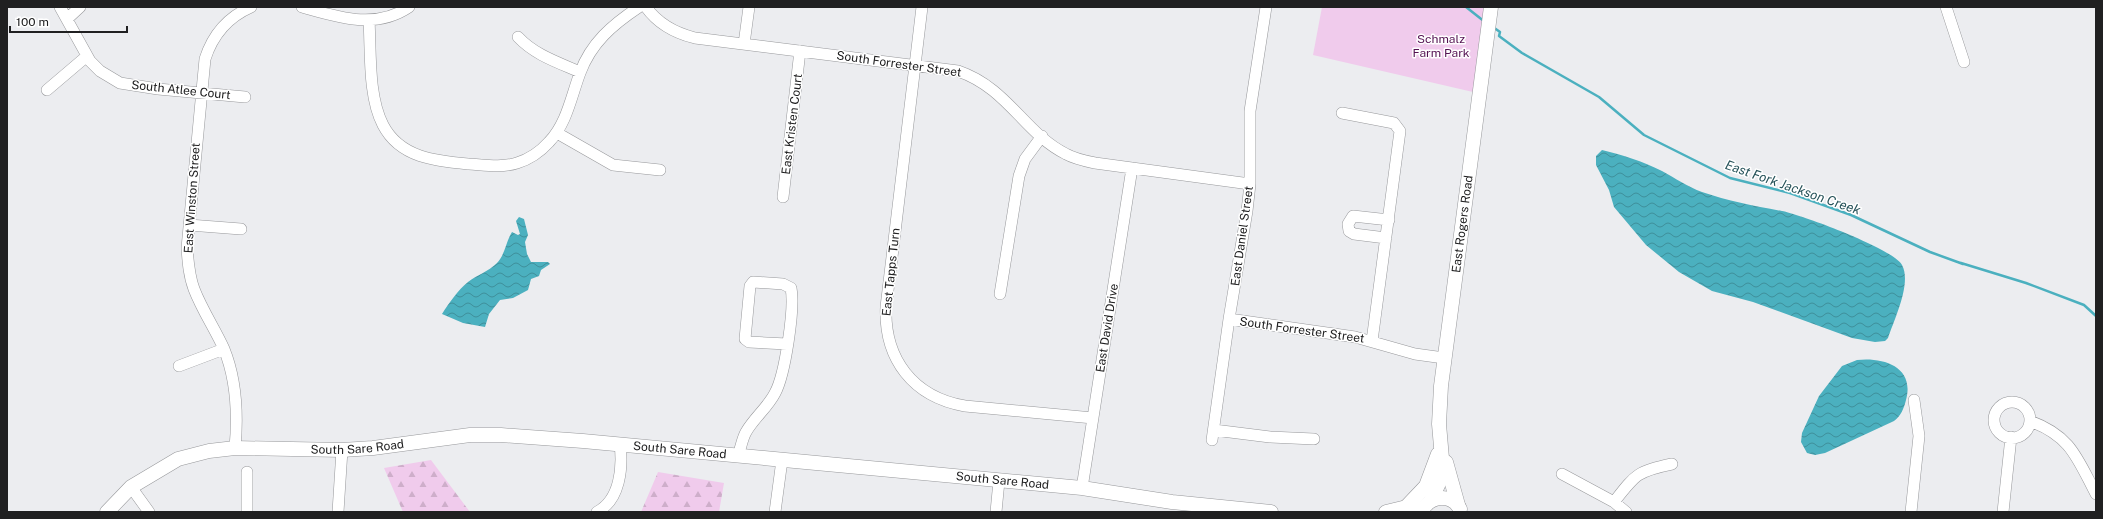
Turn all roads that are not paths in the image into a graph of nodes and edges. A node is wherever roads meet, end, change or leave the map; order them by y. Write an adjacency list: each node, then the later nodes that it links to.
1 (60, 7): 13 (street, South Atlee Court)
2 (80, 7): 13 (street)
3 (302, 7): 14 (street)
4 (408, 7): 14 (street)
5 (639, 7): 21 (street)
6 (646, 7): 16 (street, South Forrester Street)
7 (749, 7): 16 (street)
8 (922, 7): 20 (street, East Tapps Turn)
9 (1266, 7): 30 (street, East Daniel Street)
10 (1491, 7): 41 (main road, East Rogers Road)
11 (1946, 7): 19 (street)
12 (246, 8): 23 (street, East Winston Street)
13 (67, 19): 18 (street, South Atlee Court)
14 (369, 20): 26 (street)
15 (518, 37): 21 (street)
16 (744, 44): 17 (street, South Forrester Street)
17 (800, 51): 20 (street, South Forrester Street); 31 (street, East Kristen Court)
18 (87, 56): 22 (street); 23 (street, South Atlee Court)
19 (1964, 62)
20 (915, 65): 27 (street, South Forrester Street); 44 (street, East Tapps Turn)
21 (580, 72): 26 (street)
22 (47, 90)
23 (201, 92): 24 (street, South Atlee Court); 33 (street, East Winston Street)
24 (245, 97)
25 (1342, 113): 32 (street)
26 (557, 133): 29 (street)
27 (1042, 136): 28 (street, South Forrester Street); 36 (street)
28 (1132, 168): 30 (street, South Forrester Street); 44 (street, East David Drive)
29 (660, 170)
30 (1250, 184): 37 (street, East Daniel Street)
31 (783, 198)
32 (1389, 220): 35 (street); 35 (street)
33 (189, 225): 34 (street); 40 (street, East Winston Street)
34 (241, 229)
35 (1386, 238): 38 (street)
36 (1000, 294)
37 (1229, 319): 38 (street, South Forrester Street); 48 (street, East Daniel Street)
38 (1372, 341): 41 (street, South Forrester Street)
39 (787, 344): 39 (street); 53 (street)
40 (224, 349): 42 (street); 51 (street, East Winston Street)
41 (1444, 358): 46 (main road, East Rogers Road)
42 (179, 366)
43 (1914, 400): 76 (street)
44 (1093, 418): 60 (street, East David Drive)
45 (2030, 421): 47 (street); 47 (street); 61 (street)
46 (1439, 424): 49 (main road, East Rogers Road); 64 (main road)
47 (2011, 438): 77 (street)
48 (1314, 439)
49 (1441, 441): 63 (main road, East Rogers Road); 65 (main road, East Rogers Road)
50 (620, 444): 52 (main road, South Sare Road); 53 (main road, South Sare Road); 70 (street)
51 (235, 448): 52 (main road, South Sare Road); 59 (main road, South Sare Road)
52 (342, 450): 69 (street)
53 (738, 456): 54 (main road, South Sare Road)
54 (782, 460): 58 (main road, South Sare Road); 71 (street)
55 (1672, 464): 62 (street)
56 (247, 472): 68 (street)
57 (1562, 474): 62 (street)
58 (999, 481): 60 (main road, South Sare Road); 72 (street)
59 (131, 487): 66 (main road, South Sare Road); 67 (street)
60 (1082, 488): 73 (main road, South Sare Road)
61 (2096, 494)
62 (1614, 502): 75 (street)
63 (1427, 505): 64 (main road); 65 (main road)
64 (1407, 506): 74 (main road)
65 (1461, 509)
66 (107, 512)
67 (149, 512)
68 (247, 512)
69 (338, 512)
70 (597, 512)
71 (775, 512)
72 (996, 512)
73 (1271, 512)
74 (1386, 512)
75 (1626, 512)
76 (1911, 512)
77 (2003, 512)

